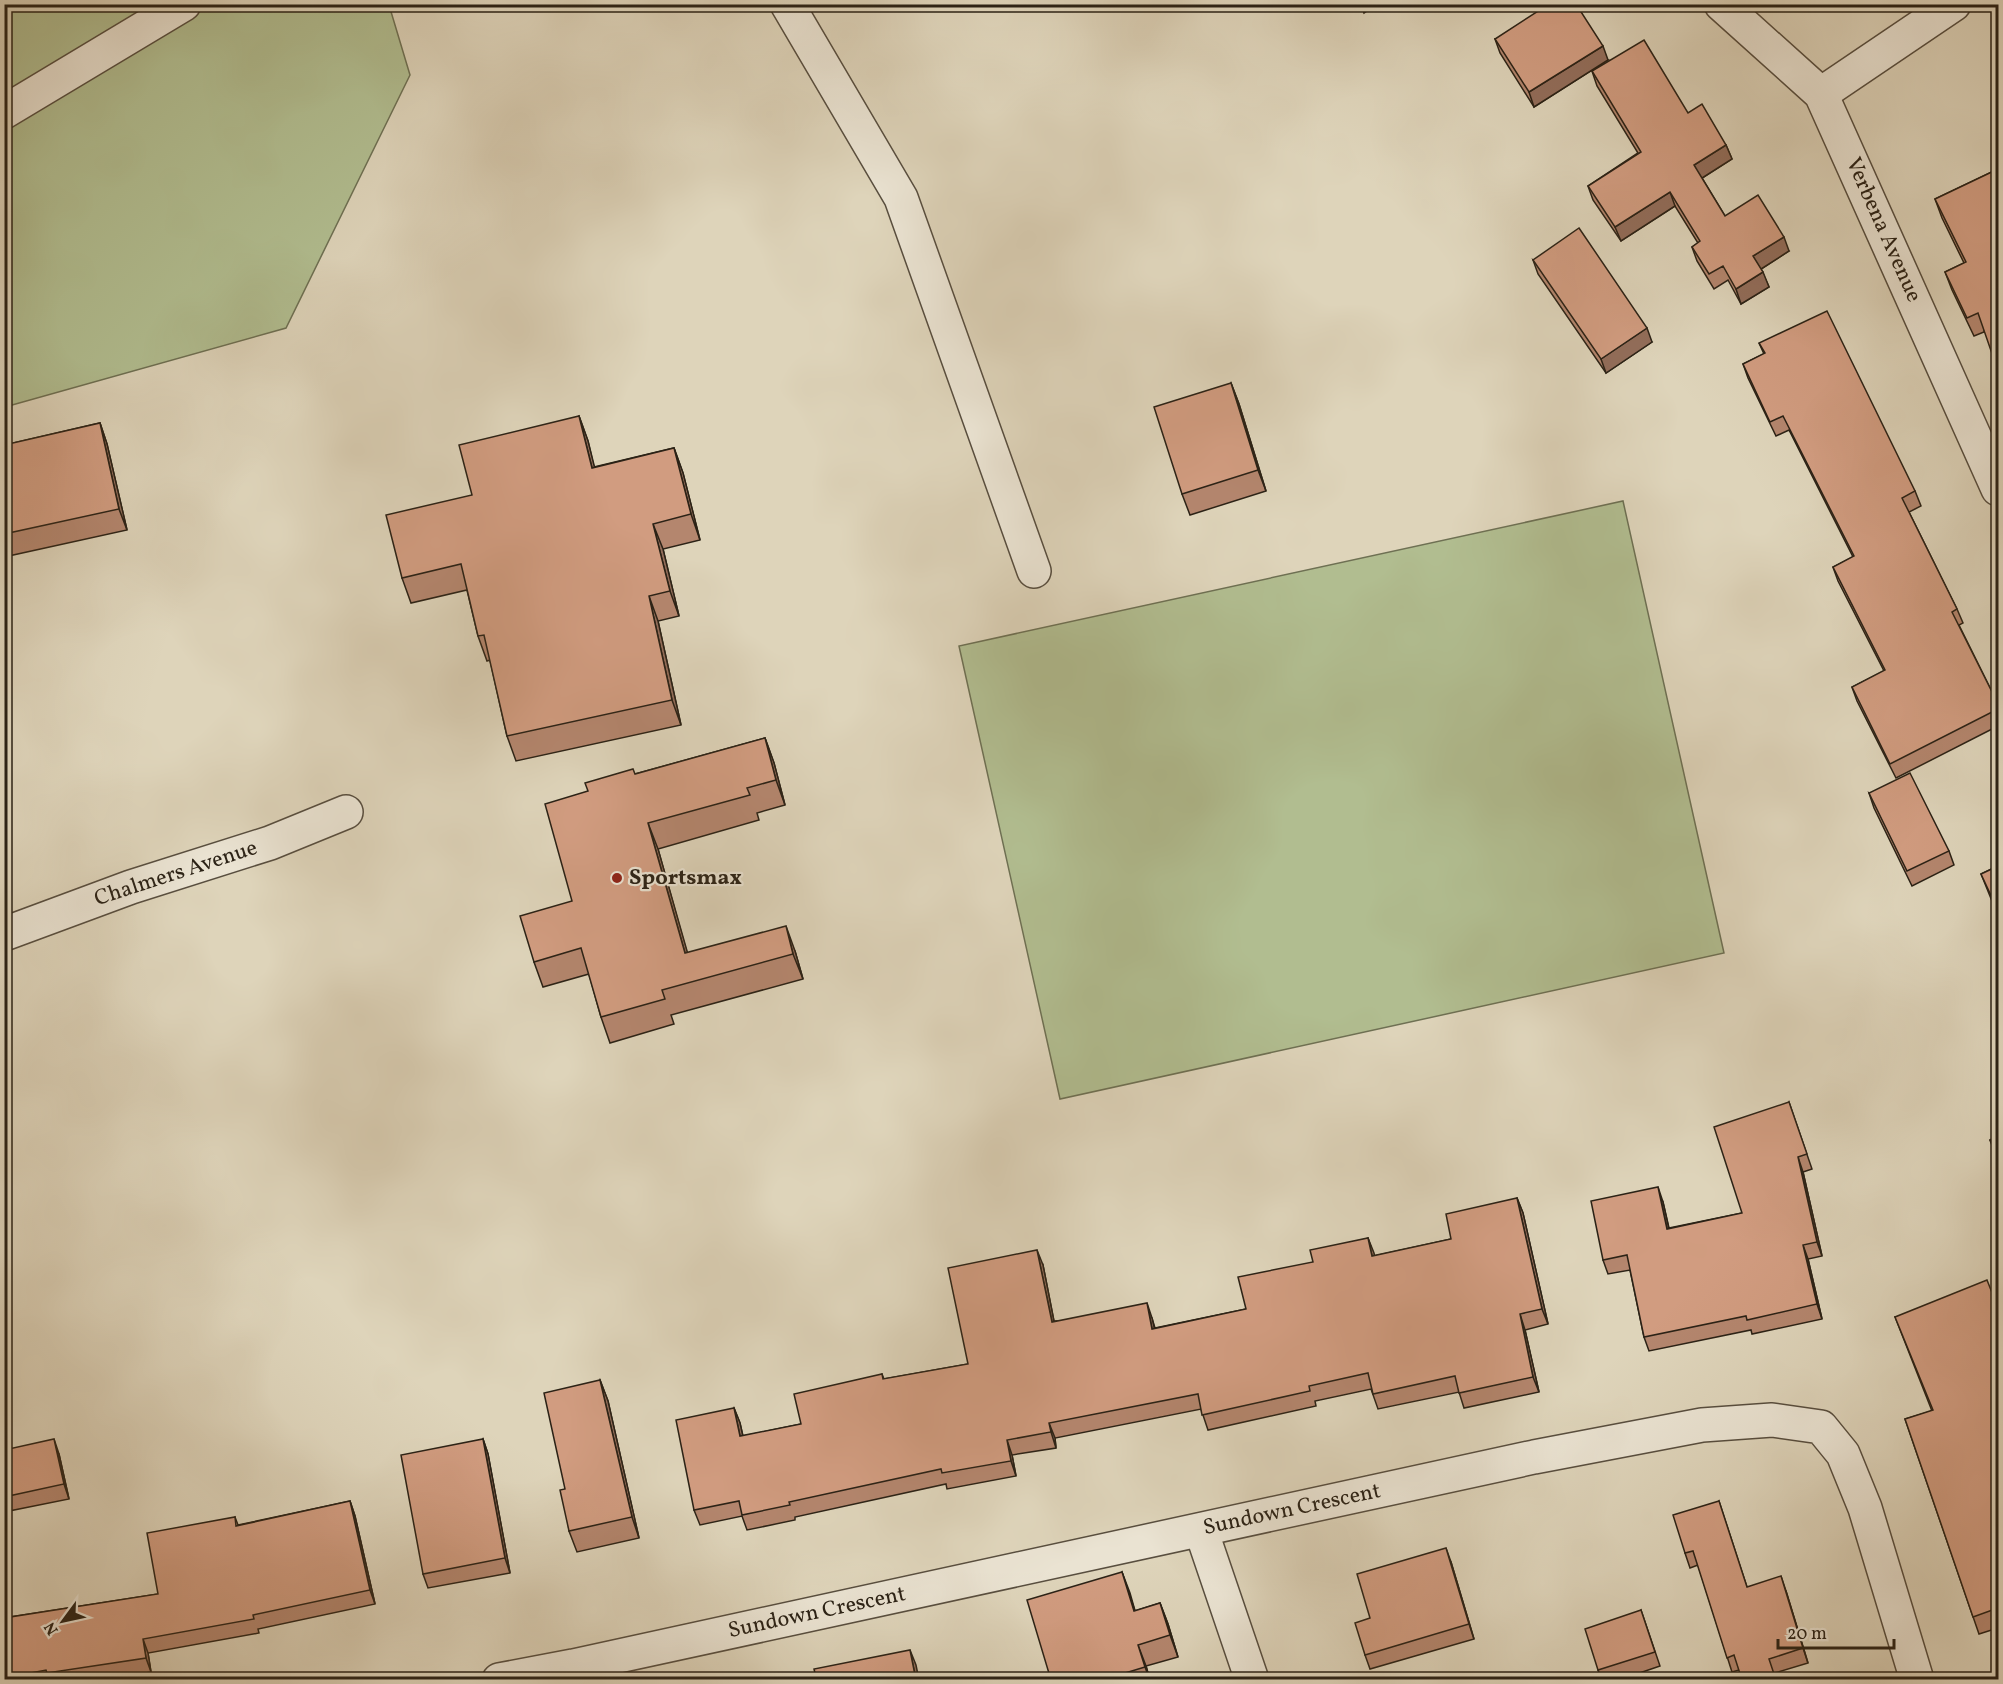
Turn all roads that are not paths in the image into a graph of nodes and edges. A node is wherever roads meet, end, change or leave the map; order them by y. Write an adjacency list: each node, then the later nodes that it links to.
1 (184, 4): 6 (street)
2 (787, 4): 8 (street)
3 (1721, 4): 5 (street, Verbena Avenue)
4 (1954, 4): 5 (street)
5 (1821, 94): 7 (street, Verbena Avenue)
6 (4, 112)
7 (1998, 489)
8 (1034, 571)
9 (346, 812): 10 (street, Chalmers Avenue)
10 (4, 934)
11 (1201, 1530): 12 (street, Sundown Crescent); 14 (street); 15 (street, Sundown Crescent)
12 (575, 1673): 13 (street, Sundown Crescent)
13 (499, 1680)
14 (1252, 1680)
15 (1917, 1680)

